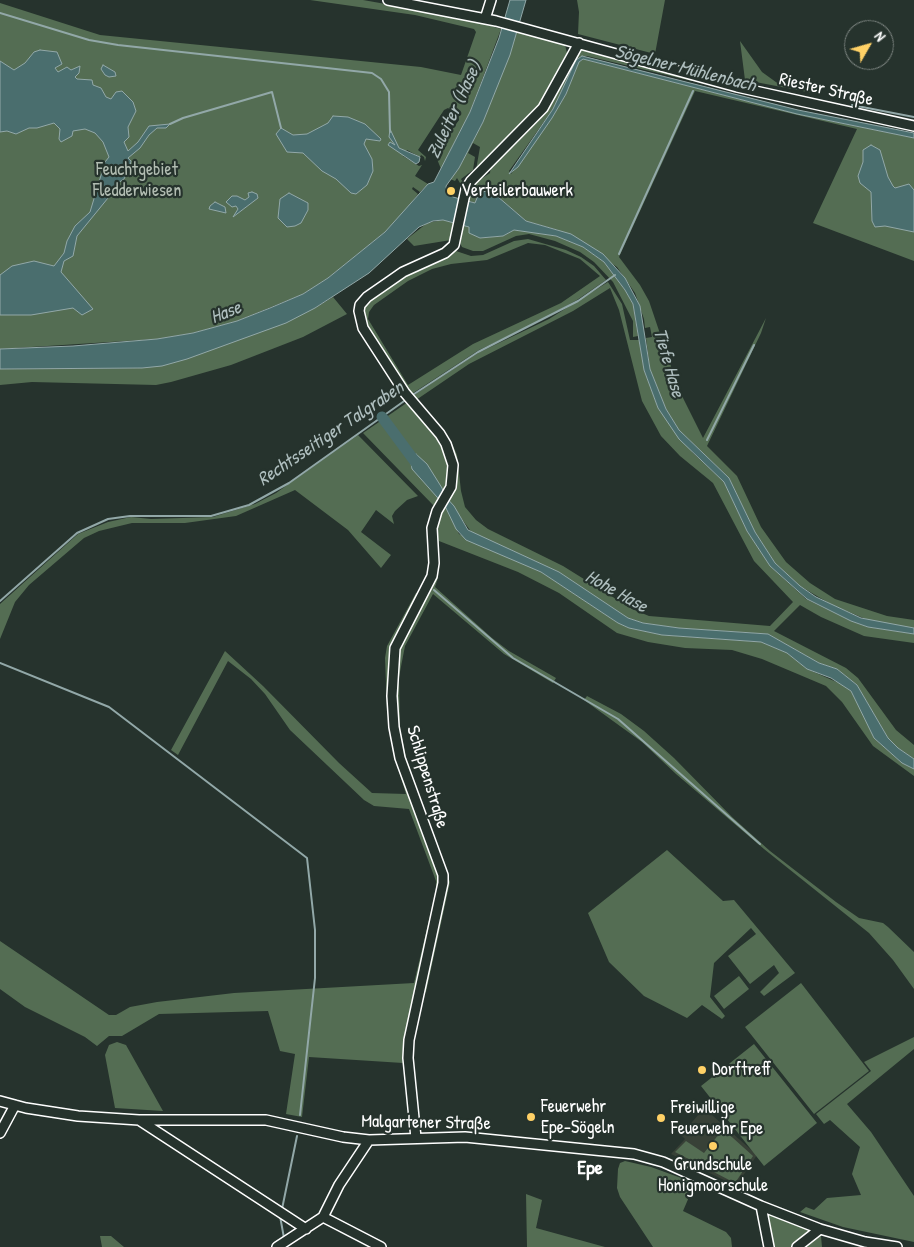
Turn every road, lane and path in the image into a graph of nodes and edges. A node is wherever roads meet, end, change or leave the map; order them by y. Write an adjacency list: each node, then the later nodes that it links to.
1 (388, 0): 3 (street, Riester Straße)
2 (491, 0): 3 (street)
3 (485, 19): 4 (street, Riester Straße)
4 (579, 43): 5 (street, Riester Straße); 10 (street, Schlippenstraße)
5 (914, 126)
6 (0, 1101): 7 (street, Malgartener Straße)
7 (15, 1106): 8 (street, Malgartener Straße); 9 (street)
8 (139, 1120): 11 (street, Malgartener Straße); 14 (street)
9 (0, 1133)
10 (416, 1138): 11 (street, Malgartener Straße); 12 (street, Malgartener Straße)
11 (368, 1140): 13 (street)
12 (761, 1206): 15 (street, Malgartener Straße); 18 (street)
13 (323, 1217): 14 (street); 17 (street)
14 (306, 1229): 16 (street)
15 (820, 1229): 19 (street); 20 (street, Malgartener Straße)
16 (277, 1247)
17 (381, 1247)
18 (769, 1247)
19 (797, 1247)
20 (897, 1247)

